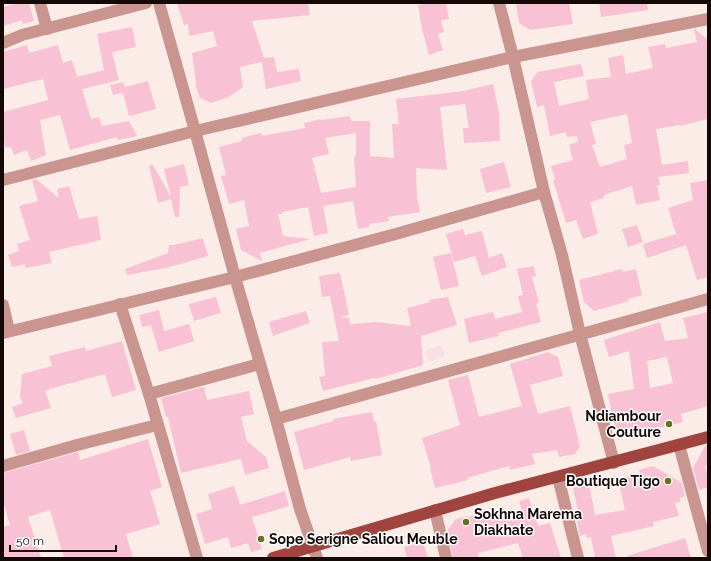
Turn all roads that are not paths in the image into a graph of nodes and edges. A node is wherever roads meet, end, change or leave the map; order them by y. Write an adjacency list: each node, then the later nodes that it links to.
1 (40, 3): 6 (street)
2 (146, 3): 6 (street)
3 (159, 3): 9 (street)
4 (499, 3): 8 (street)
5 (708, 19): 8 (street)
6 (47, 29): 7 (street)
7 (3, 43)
8 (513, 57): 9 (street); 11 (street)
9 (195, 131): 10 (street); 12 (street)
10 (3, 180)
11 (544, 192): 12 (street); 17 (street)
12 (234, 277): 14 (street); 18 (street)
13 (708, 299): 17 (street)
14 (120, 304): 16 (street); 19 (street)
15 (3, 306): 16 (street)
16 (6, 332)
17 (580, 334): 20 (street); 24 (street)
18 (260, 364): 19 (street); 20 (street)
19 (149, 394): 21 (street)
20 (276, 419): 29 (street)
21 (157, 425): 25 (street); 30 (street)
22 (708, 437): 23 (main road)
23 (679, 445): 24 (main road); 28 (street)
24 (614, 463): 26 (main road)
25 (3, 466)
26 (558, 477): 27 (main road); 33 (street)
27 (435, 510): 29 (main road); 32 (street)
28 (708, 551)
29 (315, 552): 31 (main road)
30 (197, 558)
31 (273, 558)
32 (446, 558)
33 (578, 558)

